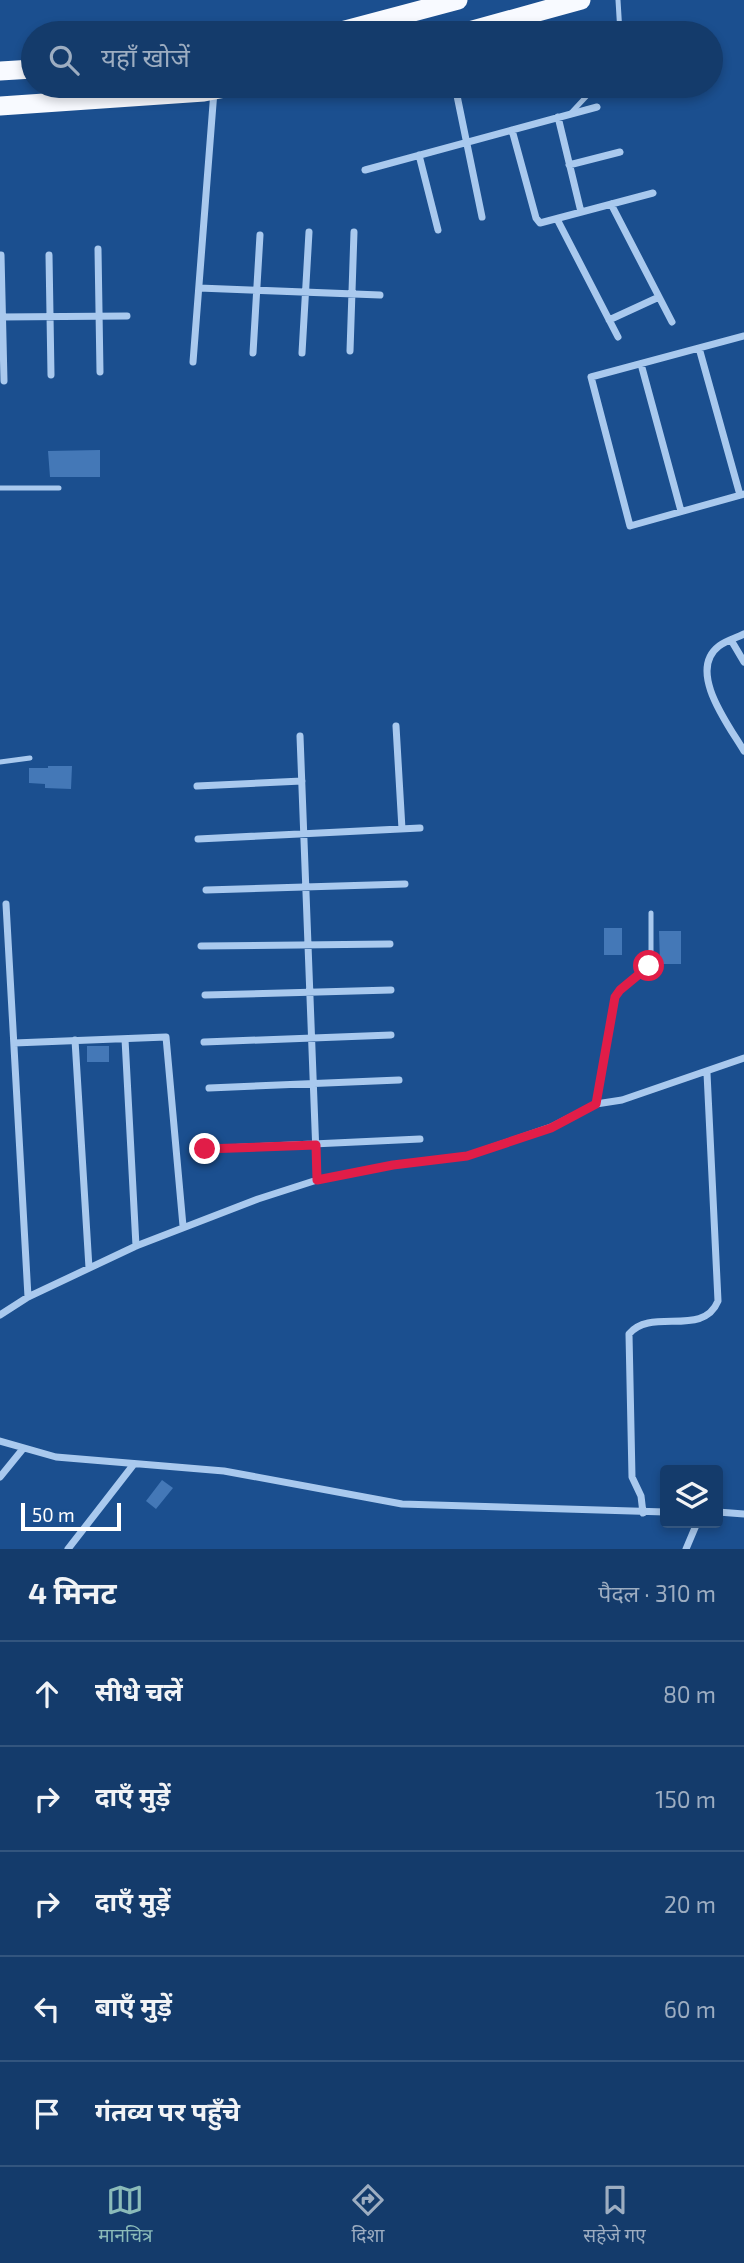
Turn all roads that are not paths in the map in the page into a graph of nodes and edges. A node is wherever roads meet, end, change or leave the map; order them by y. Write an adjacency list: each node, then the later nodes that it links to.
1 (458, 0): 4 (highway)
2 (581, 0): 5 (highway)
3 (618, 0): 6 (lane)
4 (371, 21)
5 (505, 21)
6 (619, 21)
7 (21, 70): 8 (highway)
8 (0, 71)
9 (107, 98): 13 (highway)
10 (213, 98): 35 (street)
11 (457, 98): 18 (street)
12 (585, 98): 15 (lane)
13 (0, 106)
14 (597, 107): 15 (street)
15 (570, 114): 16 (street)
16 (558, 117): 17 (street); 21 (street)
17 (512, 130): 18 (street); 27 (street)
18 (466, 142): 20 (street); 26 (street)
19 (620, 152): 21 (street)
20 (419, 156): 22 (street); 28 (street)
21 (569, 165): 25 (street)
22 (365, 170)
23 (653, 193): 24 (street)
24 (611, 204): 25 (street); 40 (street)
25 (581, 212): 27 (street)
26 (482, 217)
27 (558, 219): 45 (street)
28 (438, 230)
29 (309, 232): 37 (street)
30 (354, 232): 38 (street)
31 (260, 234): 36 (street)
32 (98, 249): 41 (street)
33 (1, 255): 43 (street)
34 (49, 255): 44 (street)
35 (199, 288): 36 (street); 53 (street)
36 (257, 291): 37 (street); 51 (street)
37 (306, 292): 38 (street); 52 (street)
38 (352, 294): 39 (street); 50 (street)
39 (380, 295)
40 (659, 298): 45 (street); 46 (street)
41 (100, 316): 42 (street); 44 (street); 55 (street)
42 (127, 316)
43 (1, 317): 44 (street); 57 (street)
44 (50, 317): 56 (street)
45 (609, 320): 48 (street)
46 (671, 322)
47 (744, 336): 49 (street)
48 (618, 337)
49 (699, 348): 54 (street); 60 (street)
50 (350, 351)
51 (253, 353)
52 (302, 353)
53 (193, 362)
54 (641, 364): 61 (street); 61 (street)
55 (100, 372)
56 (51, 375)
57 (4, 381)
58 (0, 488): 59 (lane)
59 (59, 488)
60 (742, 494): 61 (street)
61 (681, 511)
62 (744, 634): 63 (street)
63 (731, 640): 64 (street); 67 (street)
64 (744, 662)
65 (396, 726): 73 (street)
66 (300, 736): 70 (street)
67 (744, 751)
68 (30, 758): 69 (lane)
69 (0, 762)
70 (302, 781): 71 (street); 74 (street)
71 (197, 786)
72 (420, 828): 73 (street)
73 (402, 829): 74 (street)
74 (304, 835): 75 (street); 77 (street)
75 (198, 839)
76 (405, 884): 77 (street)
77 (306, 887): 78 (street); 83 (street)
78 (206, 890)
79 (6, 904): 92 (street)
80 (651, 913): 98 (lane)
81 (390, 944): 83 (street)
82 (201, 946): 83 (street)
83 (308, 946): 85 (street)
84 (391, 990): 85 (street)
85 (310, 992): 86 (street); 88 (street)
86 (205, 995)
87 (391, 1035): 88 (street)
88 (312, 1038): 91 (street); 96 (street)
89 (125, 1039): 90 (street); 103 (street); 104 (street)
90 (75, 1040): 92 (street); 105 (street)
91 (204, 1042)
92 (14, 1043): 106 (street)
93 (744, 1059): 94 (street)
94 (707, 1073): 98 (street); 114 (street)
95 (399, 1080): 96 (street)
96 (313, 1084): 97 (street); 100 (street)
97 (209, 1088)
98 (596, 1104): 102 (street)
99 (420, 1139): 100 (street)
100 (316, 1145): 101 (street); 102 (street)
101 (205, 1149)
102 (317, 1180): 103 (street)
103 (183, 1226): 104 (street)
104 (136, 1246): 105 (street)
105 (89, 1268): 106 (street)
106 (28, 1297): 107 (street)
107 (0, 1315)
108 (0, 1441): 109 (street)
109 (22, 1450): 110 (street); 111 (street)
110 (135, 1464): 114 (street); 117 (street)
111 (0, 1477)
112 (660, 1512): 114 (street)
113 (723, 1512): 115 (street)
114 (642, 1513)
115 (744, 1514)
116 (695, 1528): 118 (street)
117 (68, 1549)
118 (686, 1549)

